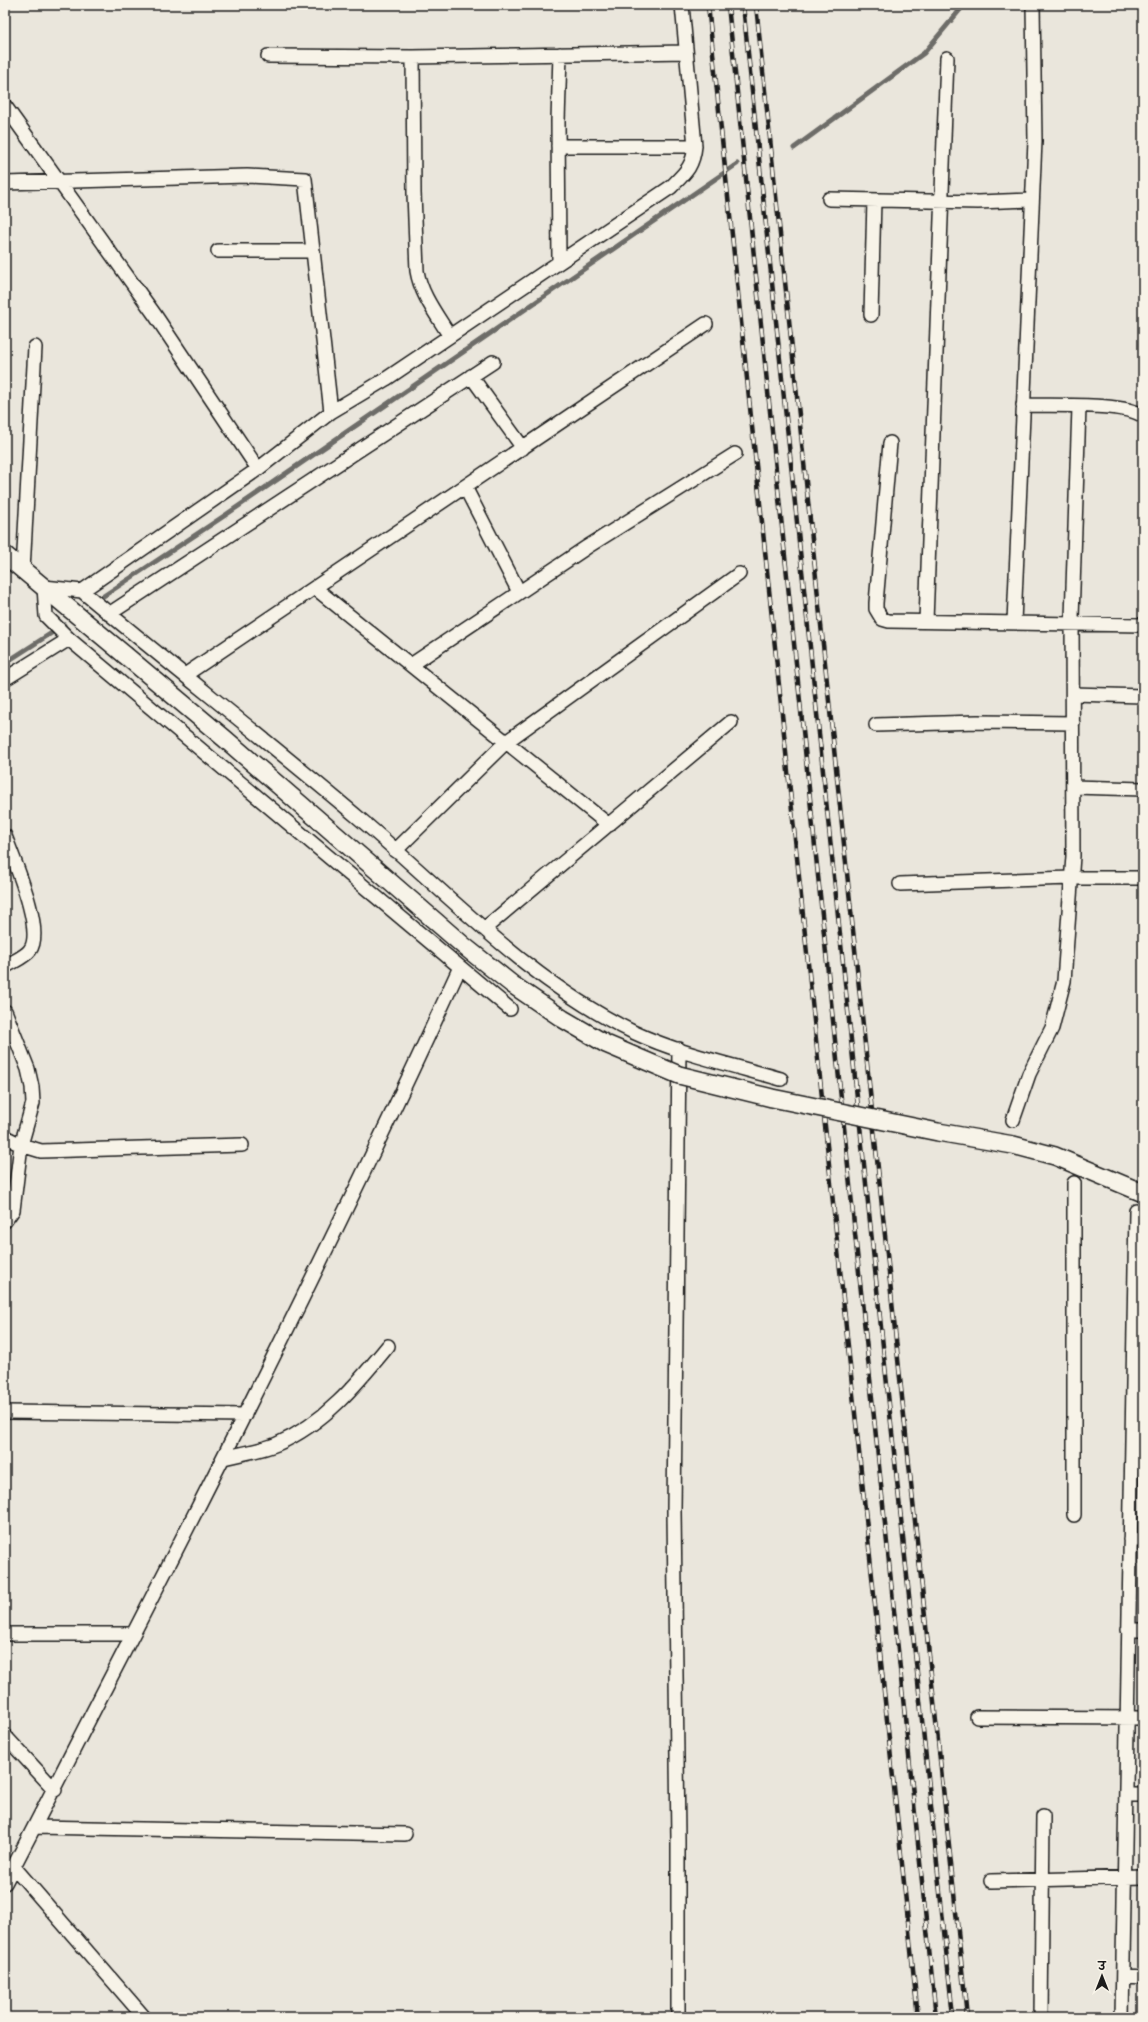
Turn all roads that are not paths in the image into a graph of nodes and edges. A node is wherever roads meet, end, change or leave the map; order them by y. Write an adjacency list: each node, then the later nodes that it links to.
1 (682, 5): 3 (street)
2 (1033, 5): 15 (street)
3 (686, 52): 4 (street); 10 (street)
4 (560, 54): 6 (street); 9 (street)
5 (268, 56): 6 (street)
6 (413, 56): 22 (street)
7 (947, 58): 16 (street)
8 (5, 106): 11 (street)
9 (558, 146): 10 (street); 19 (street)
10 (695, 146): 19 (street)
11 (58, 180): 12 (street); 18 (street); 33 (street)
12 (5, 183)
13 (829, 199): 14 (street)
14 (874, 200): 16 (street); 20 (street)
15 (1032, 200): 16 (street); 26 (street)
16 (943, 201): 43 (street)
17 (218, 251): 18 (street)
18 (313, 251): 28 (street)
19 (559, 262): 22 (street)
20 (871, 315)
21 (706, 324): 31 (street)
22 (449, 335): 28 (street)
23 (35, 347): 36 (street)
24 (494, 362): 25 (street)
25 (472, 376): 31 (street); 42 (street)
26 (1023, 405): 27 (street); 44 (street)
27 (1079, 407): 29 (street); 45 (street)
28 (331, 412): 33 (street)
29 (1143, 416)
30 (890, 442): 43 (street)
31 (523, 448): 34 (street)
32 (735, 454): 40 (street)
33 (258, 469): 41 (street)
34 (465, 487): 39 (street); 40 (street)
35 (5, 555): 36 (street)
36 (23, 570): 38 (street)
37 (739, 574): 56 (street)
38 (44, 587): 41 (street); 47 (street); 77 (street, bridge)
39 (315, 588): 48 (street); 49 (street)
40 (520, 592): 48 (street)
41 (85, 594): 42 (street)
42 (105, 610): 49 (street)
43 (926, 621): 44 (street)
44 (1014, 622): 45 (street)
45 (1072, 624): 46 (street); 51 (street)
46 (1143, 625)
47 (66, 637): 50 (street); 67 (street)
48 (411, 665): 56 (street)
49 (185, 675): 61 (street)
50 (5, 679)
51 (1073, 694): 52 (street); 54 (street)
52 (1143, 696)
53 (731, 722): 59 (street)
54 (1073, 723): 55 (street); 57 (street)
55 (876, 725)
56 (506, 742): 59 (street); 61 (street)
57 (1073, 787): 58 (street); 62 (street)
58 (1143, 789)
59 (609, 825): 65 (street)
60 (5, 836): 66 (street)
61 (395, 850): 65 (street)
62 (1071, 878): 63 (street); 64 (street); 72 (street)
63 (1143, 878)
64 (900, 884)
65 (484, 929): 70 (street)
66 (5, 967)
67 (460, 967): 68 (street); 82 (street)
68 (510, 1009)
69 (5, 1012): 75 (street)
70 (679, 1049): 71 (street); 110 (street)
71 (781, 1079)
72 (1013, 1120)
73 (5, 1137): 75 (street)
74 (242, 1145): 75 (street)
75 (21, 1146): 79 (street)
76 (1074, 1183): 84 (street)
77 (1143, 1193)
78 (1136, 1211): 85 (street)
79 (5, 1221)
80 (388, 1346): 83 (street)
81 (5, 1412): 82 (street)
82 (245, 1415): 83 (street)
83 (224, 1458): 90 (street)
84 (1074, 1515)
85 (1130, 1540): 86 (street); 87 (street)
86 (1143, 1540)
87 (1128, 1630): 88 (street); 92 (street)
88 (1143, 1630)
89 (5, 1634): 90 (street)
90 (133, 1634): 95 (street)
91 (977, 1717): 92 (street)
92 (1127, 1718): 93 (street); 96 (street)
93 (1143, 1718)
94 (5, 1736): 95 (street)
95 (55, 1790): 99 (street)
96 (1126, 1795): 97 (street); 102 (street)
97 (1143, 1795)
98 (1043, 1816): 104 (street)
99 (35, 1827): 100 (street); 101 (street)
100 (405, 1834)
101 (14, 1867): 106 (street); 109 (street)
102 (1125, 1877): 103 (street); 104 (street); 107 (street)
103 (1143, 1877)
104 (1042, 1879): 105 (street); 111 (street)
105 (991, 1880)
106 (5, 1883)
107 (1124, 1976): 108 (street); 112 (street)
108 (1143, 1977)
109 (144, 2017)
110 (678, 2017)
111 (1041, 2017)
112 (1122, 2017)

